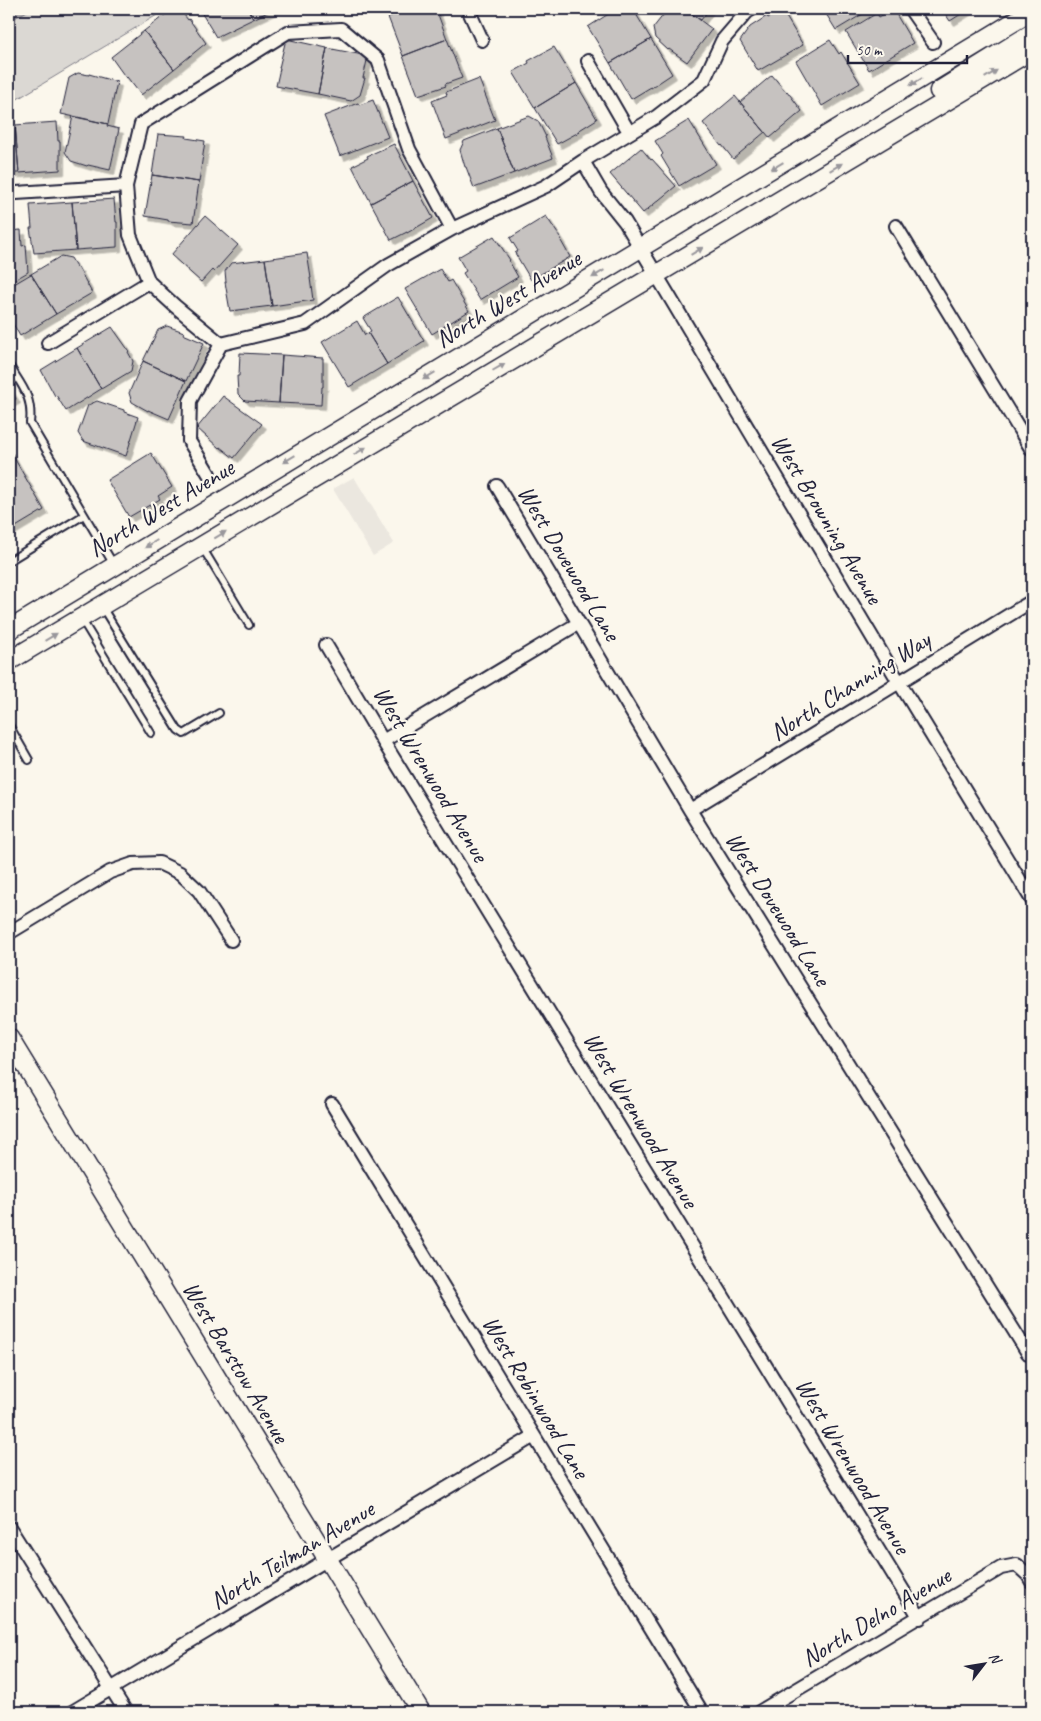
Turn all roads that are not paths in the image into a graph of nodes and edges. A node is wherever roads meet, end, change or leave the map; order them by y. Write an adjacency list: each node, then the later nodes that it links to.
1 (468, 9): 6 (street)
2 (752, 9): 10 (street)
3 (910, 9): 7 (street)
4 (1032, 11): 17 (main road, North West Avenue, one-way to 17)
5 (1032, 34): 11 (main road)
6 (482, 40)
7 (934, 42)
8 (1032, 50): 11 (main road, one-way to 8)
9 (588, 61): 10 (street)
10 (629, 132): 12 (street)
11 (869, 148): 18 (main road, one-way to 11)
12 (583, 161): 16 (street); 17 (street, West Browning Avenue)
13 (126, 186): 14 (street); 16 (street); 19 (street)
14 (16, 193)
15 (896, 226): 23 (street)
16 (452, 229): 21 (street)
17 (640, 249): 18 (street, West Browning Avenue); 29 (main road, North West Avenue, one-way to 29)
18 (656, 276): 27 (main road, one-way to 18); 38 (street, West Browning Avenue)
19 (150, 282): 20 (street); 21 (street)
20 (48, 343)
21 (221, 344): 24 (street)
22 (9, 365): 26 (lane)
23 (1032, 450)
24 (209, 474)
25 (497, 486): 33 (street, West Dovewood Lane)
26 (84, 515): 28 (lane); 29 (lane)
27 (201, 546): 31 (main road); 34 (lane)
28 (9, 561)
29 (114, 566): 35 (main road, North West Avenue)
30 (1032, 600): 38 (street, North Channing Way)
31 (102, 606): 32 (main road); 39 (lane)
32 (81, 619): 37 (main road, one-way to 32); 41 (lane)
33 (579, 623): 42 (street); 44 (street, West Dovewood Lane)
34 (249, 625)
35 (9, 630)
36 (326, 644): 42 (street, West Wrenwood Avenue)
37 (9, 661)
38 (899, 682): 44 (street, North Channing Way); 45 (street, West Browning Avenue)
39 (219, 713)
40 (9, 725): 43 (lane)
41 (151, 733)
42 (383, 741): 55 (street, West Wrenwood Avenue)
43 (30, 760)
44 (690, 810): 50 (street, West Dovewood Lane)
45 (1032, 900)
46 (9, 933): 47 (street)
47 (231, 940)
48 (9, 1038): 53 (main road, West Barstow Avenue)
49 (332, 1104): 51 (street, West Robinwood Lane)
50 (1030, 1351)
51 (534, 1436): 53 (street, North Teilman Avenue); 60 (street, West Robinwood Lane)
52 (9, 1527): 56 (street)
53 (328, 1560): 56 (street, North Teilman Avenue); 59 (main road, West Barstow Avenue)
54 (1032, 1582): 55 (street, North Delno Avenue)
55 (920, 1618): 61 (street, North Delno Avenue)
56 (112, 1688): 57 (street, North Teilman Avenue); 58 (street)
57 (72, 1712)
58 (126, 1712)
59 (420, 1712)
60 (702, 1712)
61 (759, 1712)

